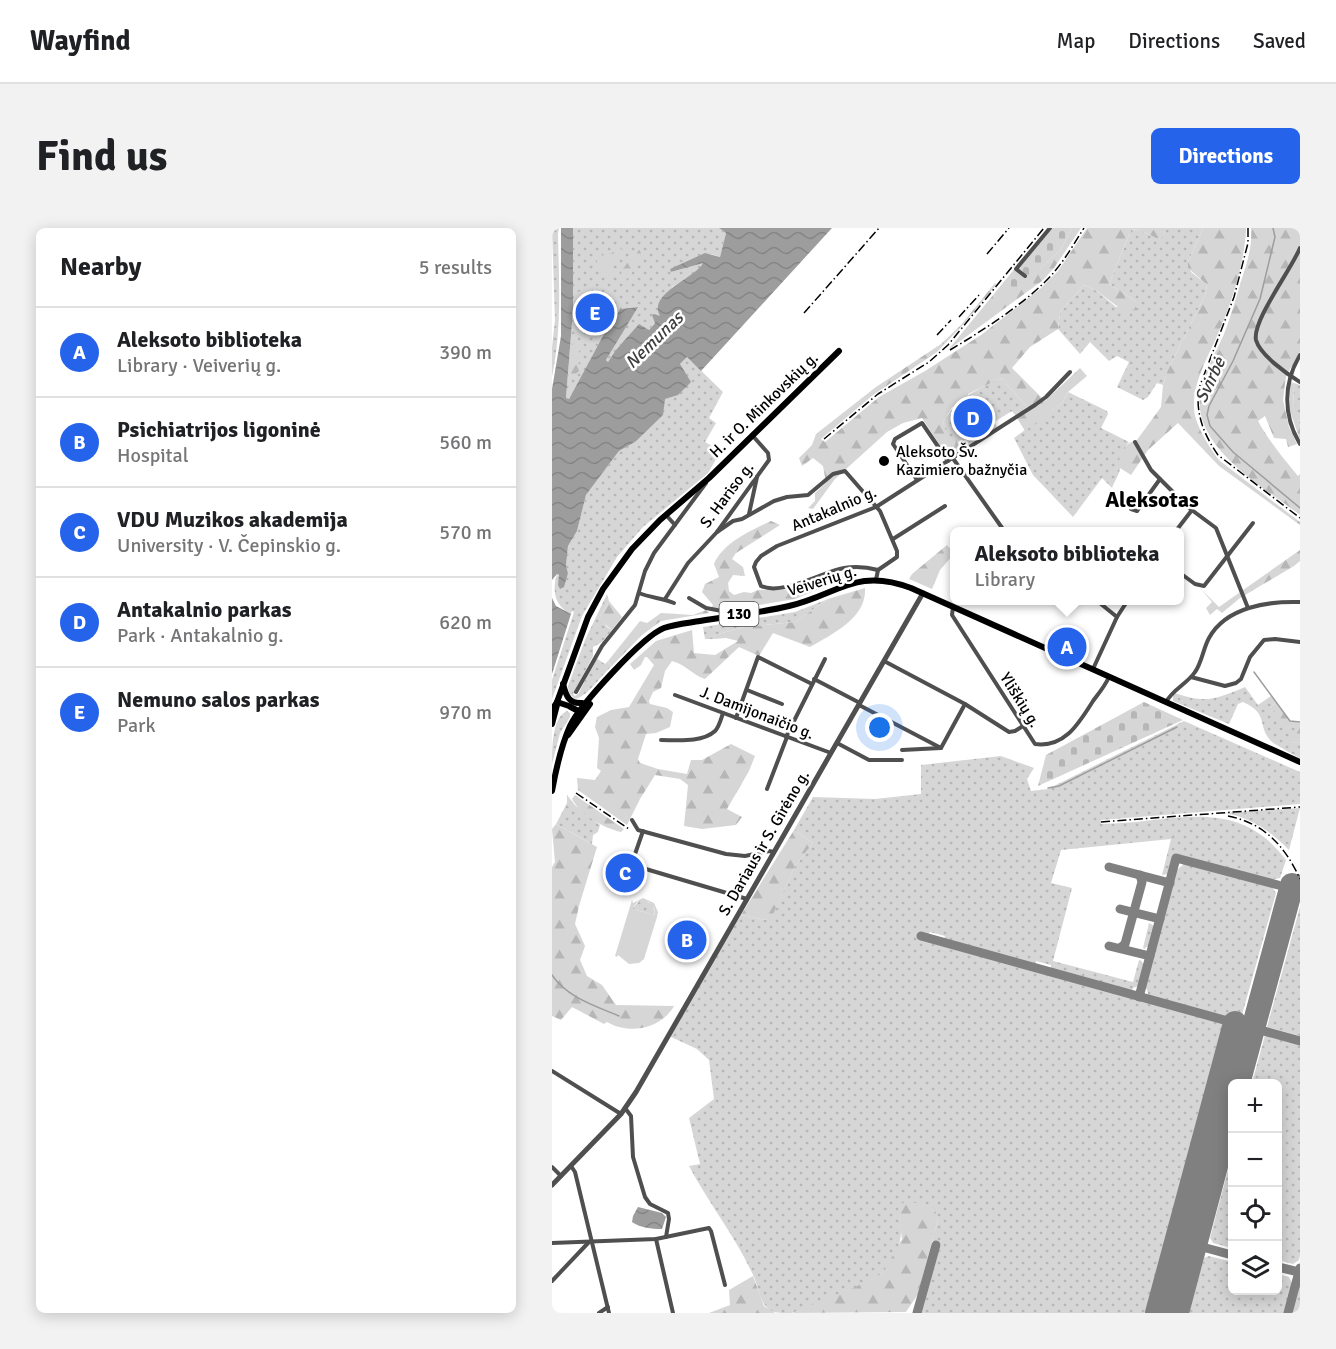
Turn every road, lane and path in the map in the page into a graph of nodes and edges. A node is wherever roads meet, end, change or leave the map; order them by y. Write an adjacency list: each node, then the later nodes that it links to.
1 (1050, 228): 3 (street)
2 (1300, 248): 7 (street)
3 (1025, 276)
4 (839, 351): 9 (main road, H. ir O. Minkovskių g.)
5 (1300, 356): 7 (street)
6 (1070, 372): 12 (street, Antakalnio g.)
7 (1290, 376): 8 (street); 11 (street)
8 (1300, 382)
9 (752, 435): 14 (street, S. Hariso g.); 15 (main road, H. ir O. Minkovskių g.)
10 (1136, 442): 16 (street)
11 (1300, 444)
12 (952, 457): 13 (street, Antakalnio g.); 26 (street)
13 (948, 460): 17 (street, Antakalnio g.); 17 (street)
14 (758, 475): 23 (street); 28 (street, S. Hariso g.)
15 (709, 478): 22 (main road, H. ir O. Minkovskių g.); 25 (street, H. ir O. Minkovskių g.)
16 (1160, 479): 20 (street); 21 (street)
17 (917, 480): 19 (street, Antakalnio g.)
18 (945, 506): 29 (street)
19 (876, 507): 23 (street); 29 (street); 31 (street, Antakalnio g.)
20 (1131, 509)
21 (1192, 510): 27 (street); 30 (street)
22 (666, 515): 25 (street); 53 (main road, H. ir O. Minkovskių g.)
23 (749, 515): 28 (street)
24 (1253, 523): 30 (street)
25 (675, 525): 34 (street, H. ir O. Minkovskių g.)
26 (1002, 527)
27 (1178, 527)
28 (717, 532): 36 (street, S. Hariso g.)
29 (892, 539): 31 (street)
30 (1228, 556): 32 (street); 43 (street)
31 (878, 570): 33 (street)
32 (1184, 576)
33 (876, 581): 35 (main road, Veiverių g. / 130); 44 (main road, Veiverių g. / 130)
34 (639, 593): 36 (street); 55 (street, H. ir O. Minkovskių g.)
35 (923, 593): 42 (main road, Veiverių g. / 130); 48 (street, S. Dariaus ir S. Girėno g.)
36 (665, 598): 39 (street)
37 (689, 598): 44 (street)
38 (1300, 602): 43 (street)
39 (674, 603)
40 (1102, 605): 45 (street)
41 (1125, 605): 45 (street)
42 (953, 607): 49 (main road, Veiverių g. / 130); 71 (street, Yliškių g.)
43 (1248, 608): 51 (street)
44 (724, 617): 56 (main road, Veiverių g. / 130)
45 (1117, 617): 49 (street)
46 (1300, 642): 51 (street)
47 (825, 659): 52 (street)
48 (884, 661): 62 (street, S. Dariaus ir S. Girėno g.); 63 (street)
49 (1093, 670): 50 (main road, Veiverių g. / 130)
50 (1109, 677): 59 (main road, Veiverių g. / 130); 71 (street, Yliškių g.)
51 (1191, 677): 59 (street)
52 (813, 682): 54 (street); 62 (street); 73 (street)
53 (563, 684): 58 (main road, H. ir O. Minkovskių g.); 60 (main road)
54 (747, 690): 61 (street); 69 (street)
55 (576, 692)
56 (594, 694): 60 (main road); 65 (main road, Veiverių g. / 130); 67 (main road, Veiverių g. / 130)
57 (675, 695): 68 (street, J. Damijonaičio g.)
58 (557, 702): 64 (main road); 66 (main road, H. ir O. Minkovskių g.); 70 (main road, H. ir O. Minkovskių g.)
59 (1166, 702): 80 (main road, Veiverių g. / 130)
60 (582, 703): 64 (main road)
61 (782, 704)
62 (860, 704): 75 (street, S. Dariaus ir S. Girėno g.); 76 (street)
63 (965, 704): 71 (street); 76 (street)
64 (569, 706): 67 (main road)
65 (589, 706): 67 (main road); 72 (main road, Veiverių g. / 130)
66 (552, 710)
67 (580, 712): 72 (main road, Veiverių g. / 130)
68 (723, 713): 69 (street, J. Damijonaičio g.); 74 (street)
69 (736, 718): 73 (street, J. Damijonaičio g.)
70 (552, 724)
71 (1023, 726)
72 (567, 735): 82 (main road, Veiverių g. / 130)
73 (786, 737): 78 (street, J. Damijonaičio g.); 81 (street)
74 (661, 740)
75 (837, 743): 78 (street, S. Dariaus ir S. Girėno g.); 79 (street)
76 (941, 748): 77 (street)
77 (902, 750)
78 (831, 753): 85 (street, S. Dariaus ir S. Girėno g.)
79 (902, 760)
80 (1300, 762)
81 (767, 789)
82 (552, 791)
83 (632, 820): 84 (street)
84 (643, 831): 85 (street); 86 (street)
85 (774, 852): 86 (street, S. Dariaus ir S. Girėno g.)
86 (747, 899): 88 (street, S. Dariaus ir S. Girėno g.)
87 (552, 1071): 89 (street)
88 (626, 1108): 89 (street, S. Dariaus ir S. Girėno g.); 94 (street)
89 (621, 1114): 90 (street, S. Dariaus ir S. Girėno g.)
90 (571, 1166): 92 (street, S. Dariaus ir S. Girėno g.); 96 (street)
91 (552, 1167): 92 (street)
92 (561, 1176): 93 (street, S. Dariaus ir S. Girėno g.)
93 (552, 1185)
94 (666, 1237): 95 (street); 99 (street)
95 (656, 1239): 96 (street); 103 (street)
96 (591, 1241): 97 (street); 98 (street); 100 (street)
97 (552, 1243)
98 (552, 1281)
99 (725, 1285)
100 (608, 1307): 101 (street); 102 (street)
101 (599, 1313)
102 (609, 1313)
103 (673, 1313)

